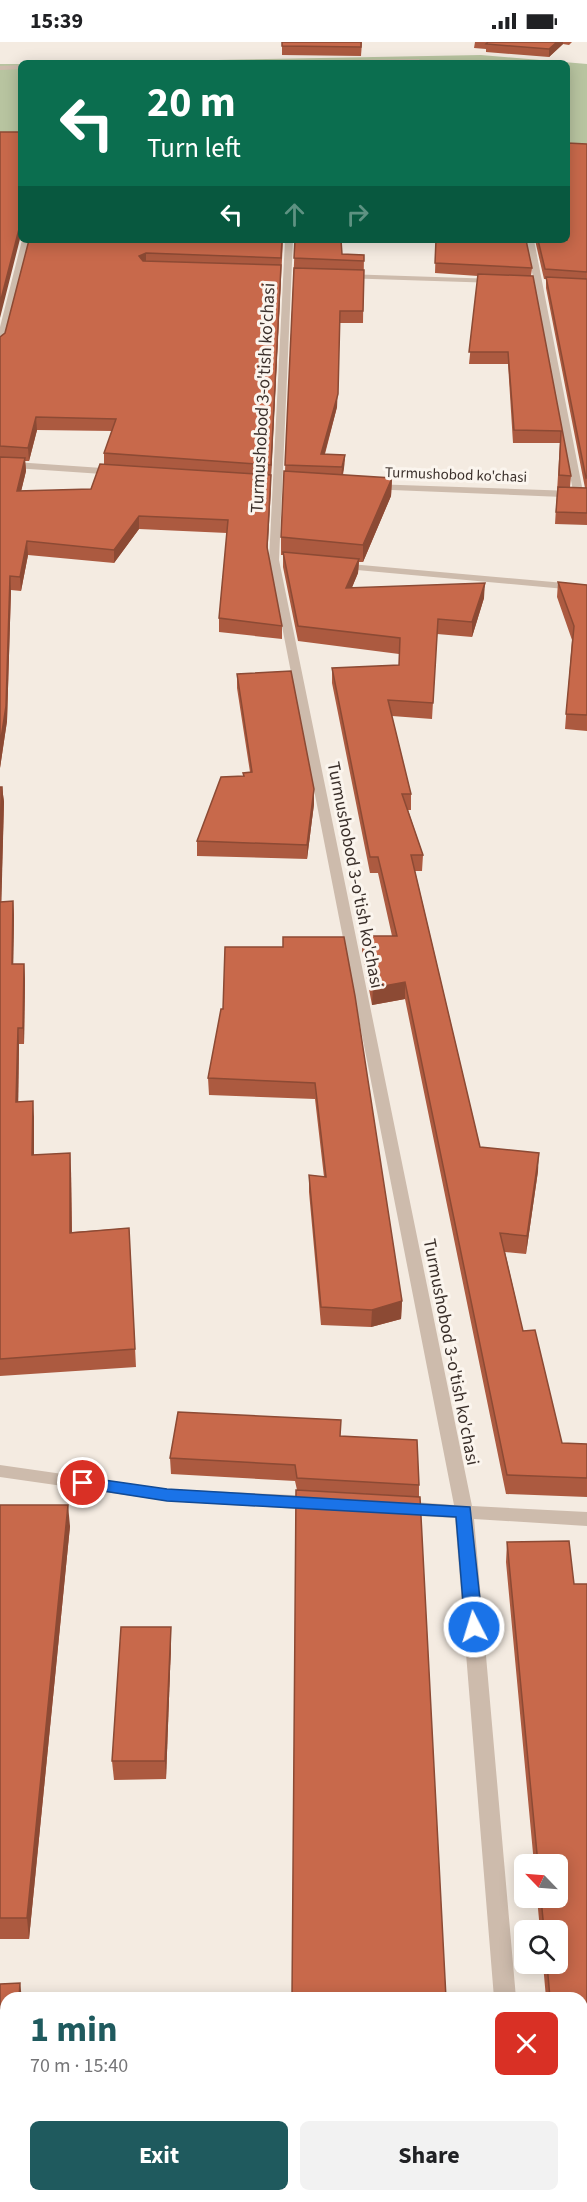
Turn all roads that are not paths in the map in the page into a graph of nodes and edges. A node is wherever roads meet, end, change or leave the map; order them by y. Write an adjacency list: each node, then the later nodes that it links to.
1 (18, 67): 2 (street)
2 (0, 68)
3 (25, 243): 10 (street)
4 (289, 243): 20 (street, Turmushobod 3-o'tish ko'chasi)
5 (531, 243): 9 (street)
6 (335, 276): 7 (street)
7 (502, 282)
8 (526, 282): 9 (street)
9 (543, 283): 14 (street)
10 (0, 344)
11 (0, 464): 12 (street)
12 (126, 473)
13 (357, 486): 14 (street, Turmushobod ko'chasi)
14 (583, 495)
15 (332, 565): 16 (street)
16 (587, 588)
17 (0, 1472): 18 (street)
18 (333, 1504)
19 (381, 1507): 20 (street)
20 (464, 1511): 21 (street); 22 (street, Turmushobod 3-o'tish ko'chasi)
21 (587, 1519)
22 (504, 1992)

